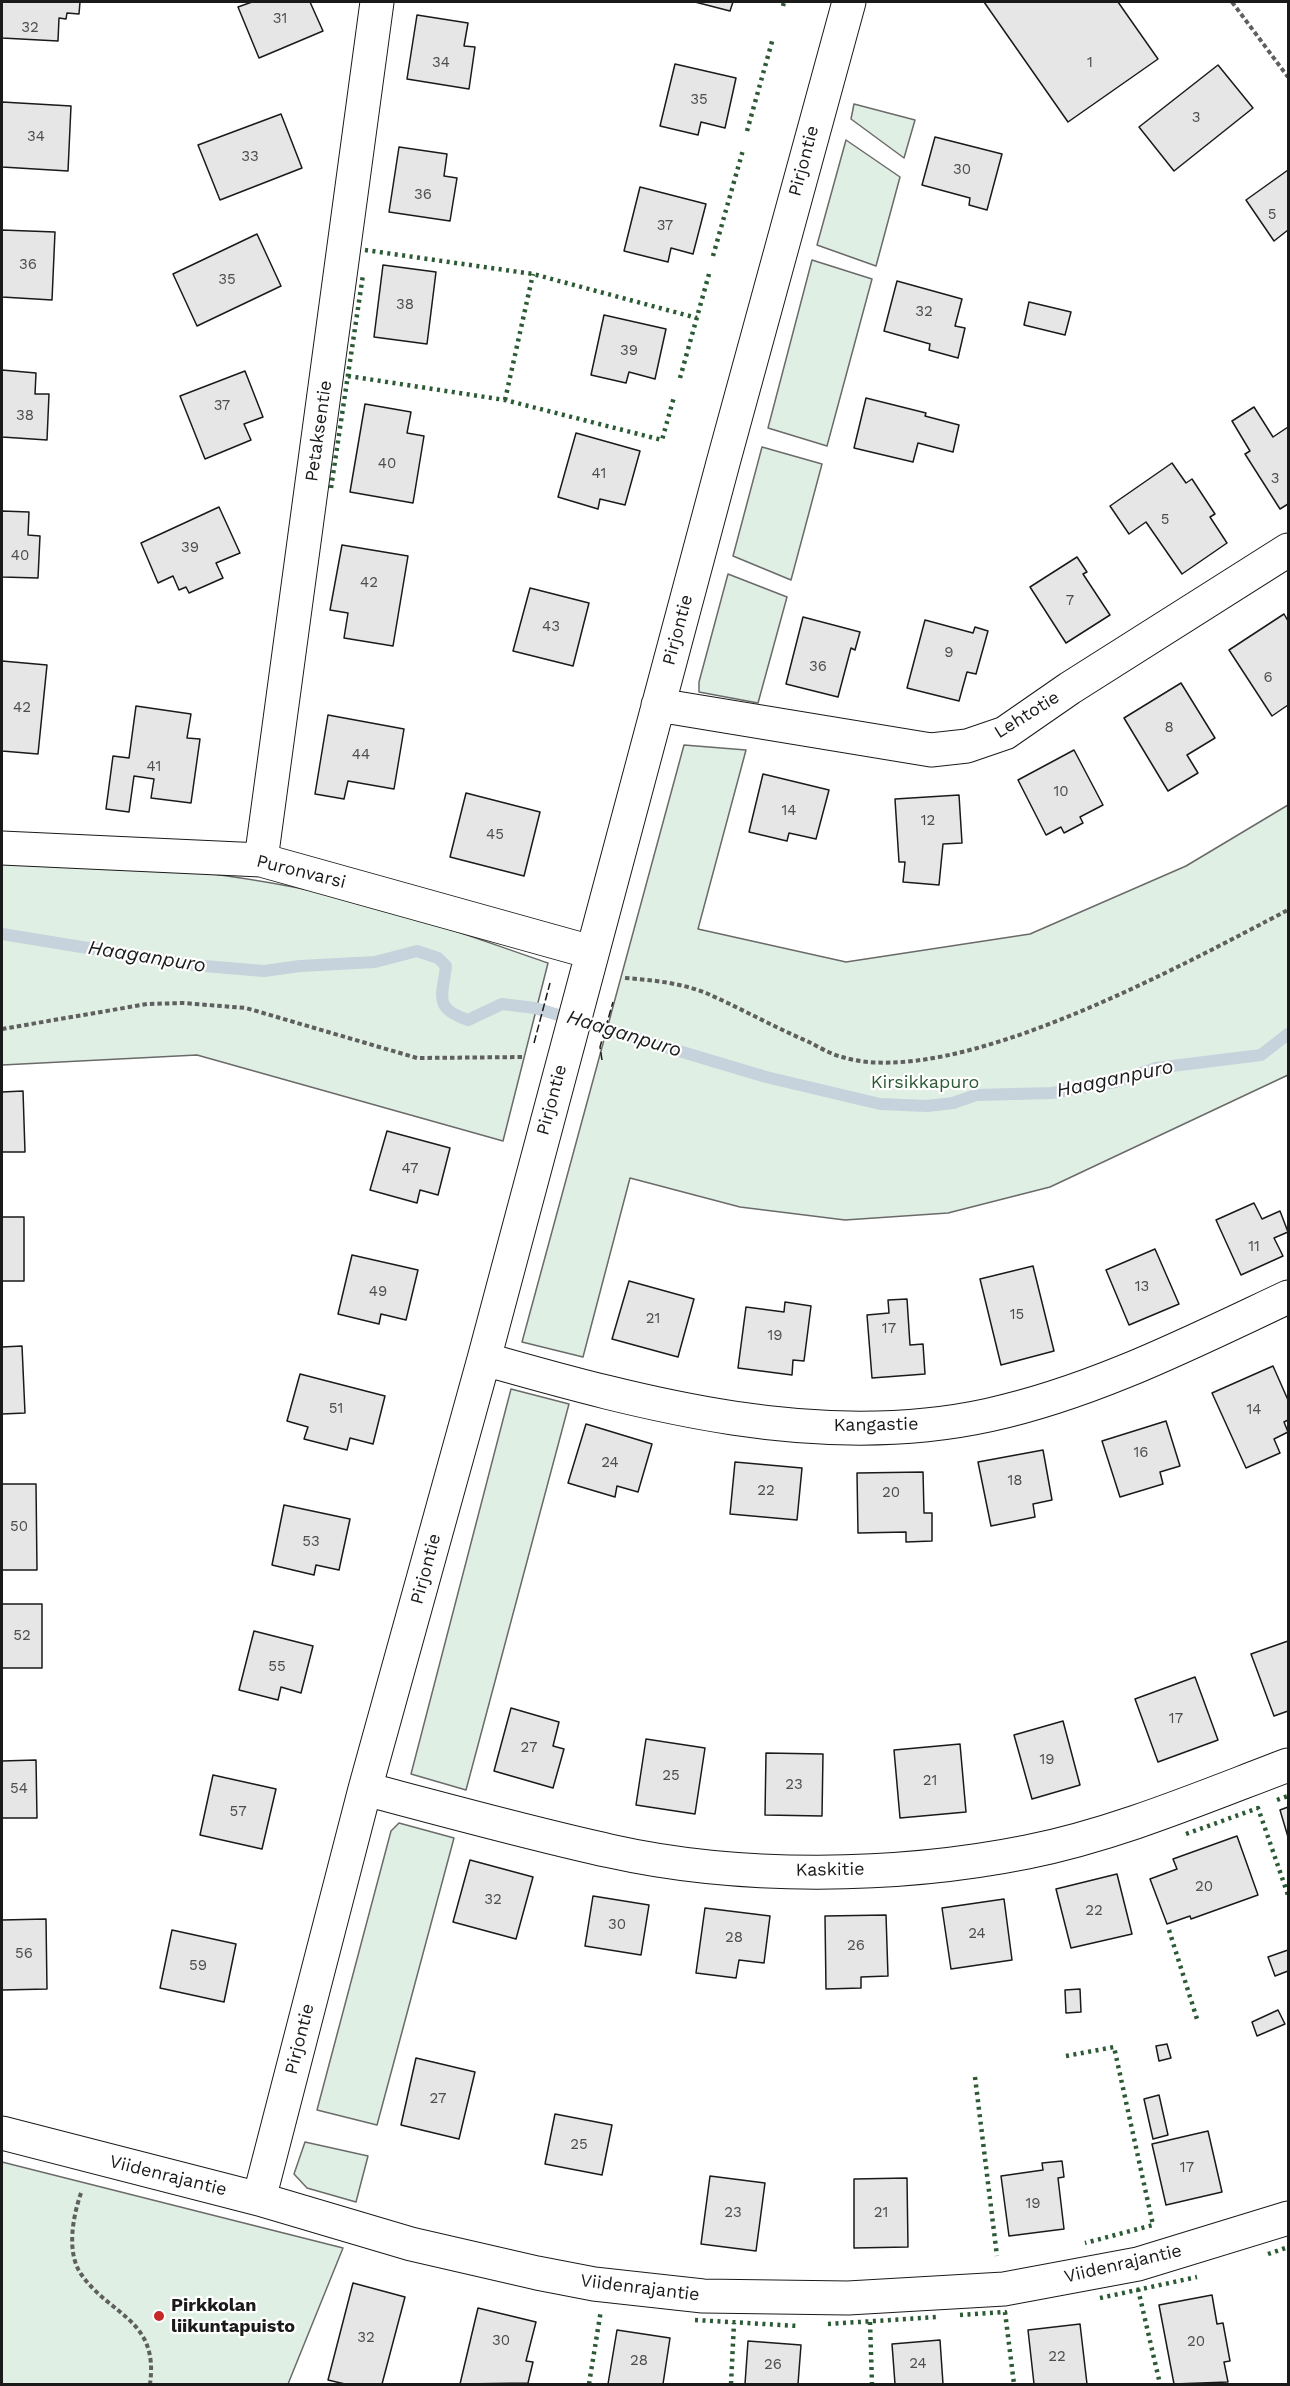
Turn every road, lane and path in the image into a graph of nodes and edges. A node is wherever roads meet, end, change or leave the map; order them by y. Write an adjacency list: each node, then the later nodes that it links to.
1 (376, 2): 8 (street, Petaksentie)
2 (849, 2): 6 (street, Pirjontie)
3 (1232, 2): 4 (path)
4 (1288, 77)
5 (1288, 550): 6 (street, Lehtotie)
6 (658, 705): 10 (street, Pirjontie)
7 (2, 848): 8 (street, Puronvarsi)
8 (261, 860): 10 (street, Puronvarsi)
9 (1288, 910): 10 (path)
10 (586, 973): 12 (street, Pirjontie)
11 (2, 1029): 12 (path)
12 (564, 1055): 14 (street, Pirjontie)
13 (1288, 1297): 14 (street, Kangastie)
14 (484, 1359): 16 (street, Pirjontie)
15 (1288, 1765): 16 (street, Kaskitie)
16 (365, 1789): 19 (street, Pirjontie)
17 (2, 2133): 18 (street, Viidenrajantie)
18 (92, 2157): 19 (street, Viidenrajantie); 21 (path)
19 (259, 2199): 20 (street, Viidenrajantie)
20 (1288, 2218)
21 (150, 2385)

